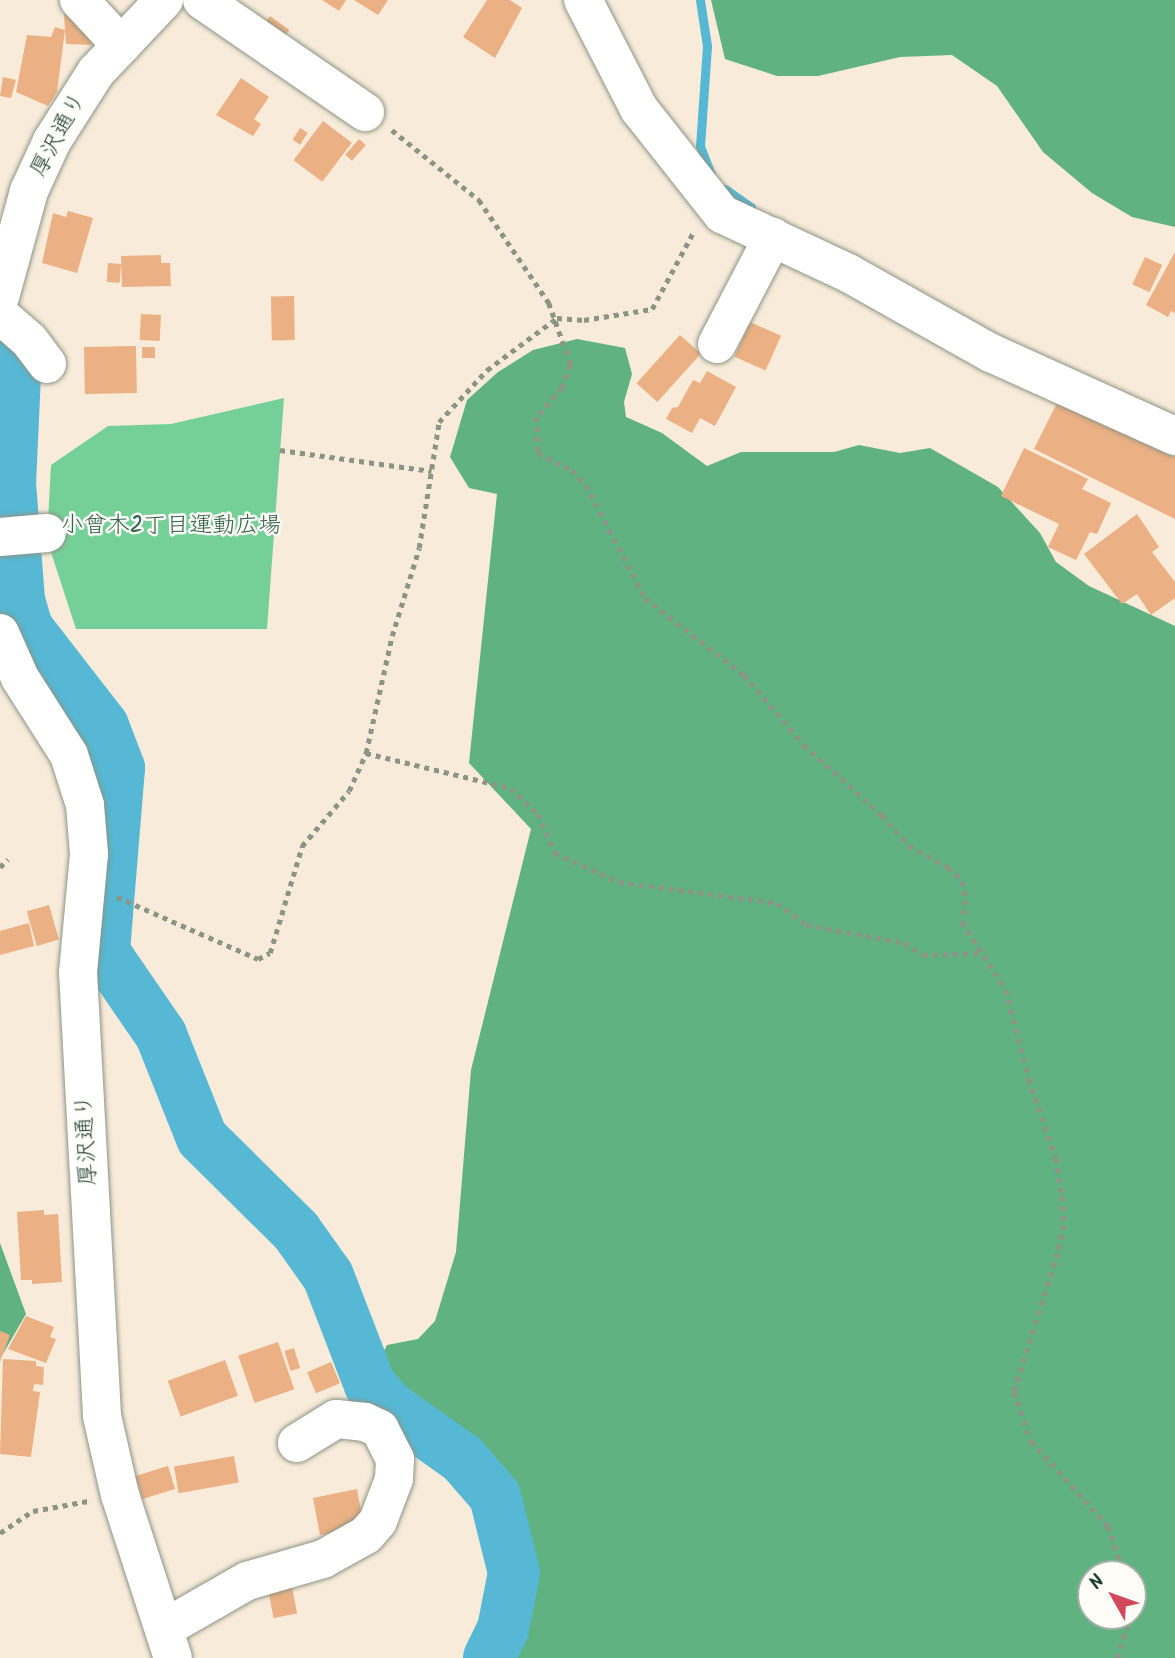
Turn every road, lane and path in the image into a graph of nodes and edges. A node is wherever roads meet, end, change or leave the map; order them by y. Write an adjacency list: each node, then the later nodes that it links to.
1 (79, 0): 5 (street)
2 (164, 0): 5 (street, 厚沢通り)
3 (202, 0): 6 (street)
4 (583, 0): 7 (street)
5 (121, 45): 9 (street, 厚沢通り)
6 (365, 112): 11 (path)
7 (713, 205): 8 (street); 11 (path)
8 (773, 237): 12 (street); 14 (street)
9 (0, 297)
10 (0, 315): 13 (street)
11 (557, 318): 16 (path); 22 (path)
12 (717, 344)
13 (47, 364)
14 (1175, 436)
15 (280, 450): 16 (path)
16 (432, 471): 18 (path)
17 (0, 633): 24 (street, 厚沢通り)
18 (366, 752): 21 (path); 22 (path)
19 (8, 859): 20 (path)
20 (0, 867)
21 (128, 898)
22 (983, 953): 26 (path)
23 (297, 1443): 28 (street)
24 (120, 1495): 25 (path); 28 (street, 厚沢通り)
25 (0, 1533)
26 (1119, 1560)
27 (1125, 1630): 29 (path)
28 (169, 1643)
29 (1117, 1658)

